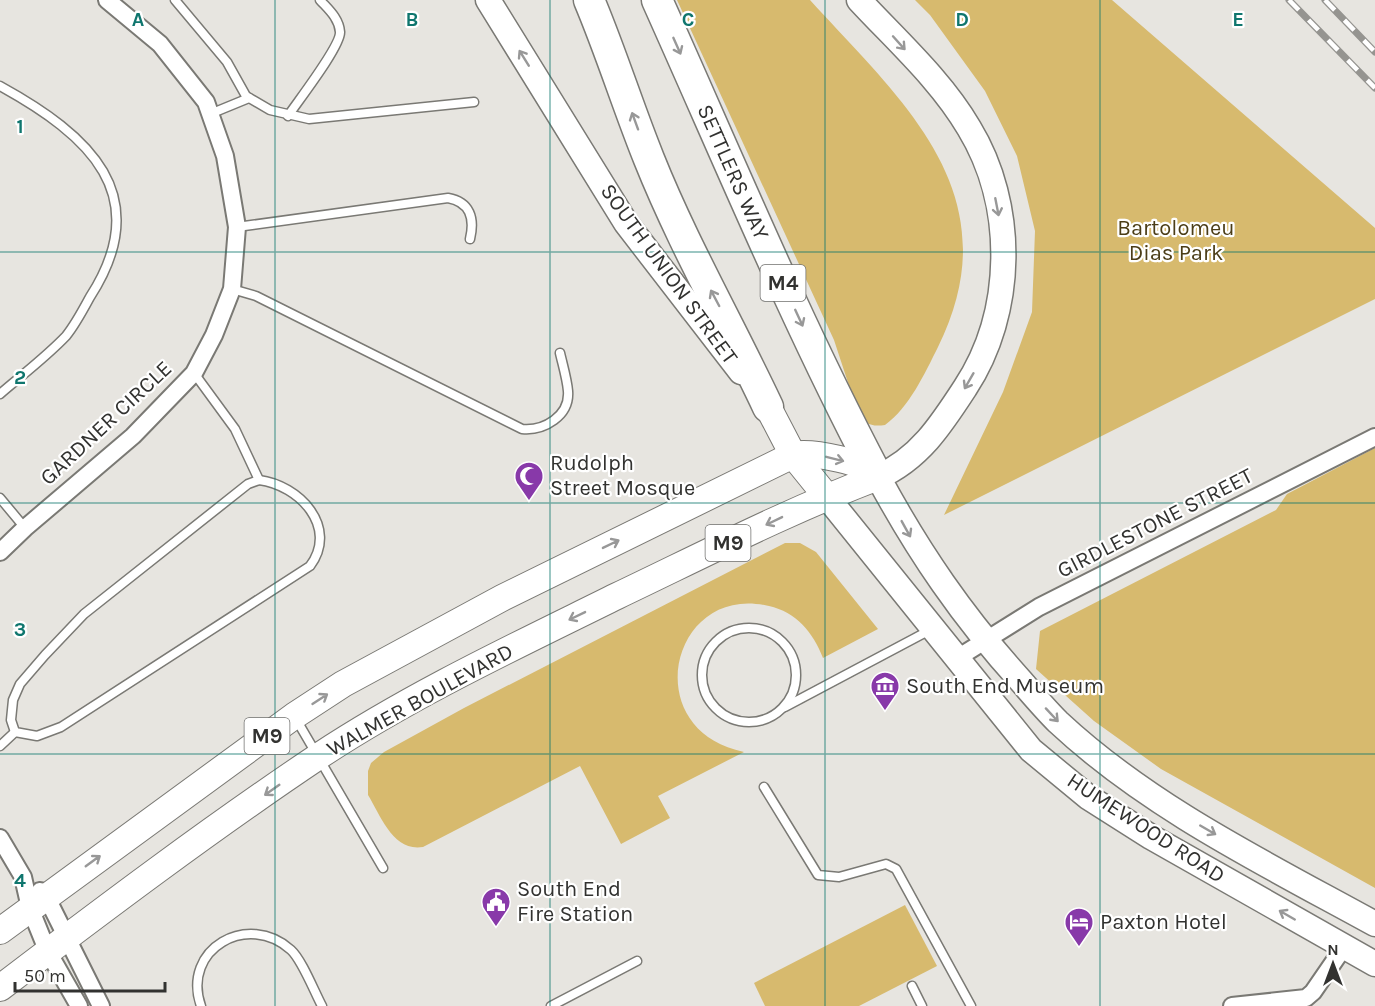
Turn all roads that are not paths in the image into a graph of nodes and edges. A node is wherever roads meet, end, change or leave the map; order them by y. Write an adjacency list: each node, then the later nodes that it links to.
1 (107, 0): 11 (street, GARDNER CIRCLE)
2 (175, 0): 9 (lane)
3 (320, 0): 12 (lane)
4 (488, 0): 19 (main road, SOUTH UNION STREET, one-way to 4)
5 (589, 0): 19 (highway, one-way to 5)
6 (657, 0): 22 (highway, SETTLERS WAY / M4, one-way to 22)
7 (859, 0): 22 (main road, one-way to 22)
8 (0, 86): 18 (lane)
9 (249, 98): 11 (lane); 12 (lane)
10 (474, 102): 12 (lane)
11 (210, 114): 13 (street, GARDNER CIRCLE)
12 (288, 116)
13 (237, 227): 14 (lane); 15 (street, GARDNER CIRCLE)
14 (470, 239)
15 (232, 289): 16 (lane); 17 (street, GARDNER CIRCLE)
16 (560, 353)
17 (194, 373): 23 (lane); 26 (street, GARDNER CIRCLE)
18 (0, 394)
19 (768, 407): 21 (main road, SOUTH UNION STREET)
20 (1375, 437): 29 (street, GIRDLESTONE STREET)
21 (793, 455): 22 (main road, M9, one-way to 22); 24 (main road, HUMEWOOD ROAD); 32 (main road, M9, one-way to 21)
22 (876, 475): 24 (main road, WALMER BOULEVARD / M9); 29 (main road, HUMEWOOD ROAD / M4, one-way to 29)
23 (259, 480): 33 (lane); 33 (lane)
24 (827, 497): 28 (main road, HUMEWOOD ROAD); 35 (main road, WALMER BOULEVARD / M9, one-way to 35)
25 (0, 498): 26 (lane)
26 (25, 528): 27 (street, GARDNER CIRCLE)
27 (0, 552)
28 (935, 627): 30 (main road, HUMEWOOD ROAD); 31 (lane)
29 (984, 641): 30 (street, GIRDLESTONE STREET); 40 (main road, HUMEWOOD ROAD / M4, one-way to 40)
30 (959, 657): 43 (main road, HUMEWOOD ROAD, one-way to 30)
31 (785, 707): 31 (lane)
32 (294, 716): 35 (lane); 39 (main road, M9, one-way to 32)
33 (15, 732): 34 (lane)
34 (0, 746)
35 (320, 756): 38 (lane); 42 (main road, WALMER BOULEVARD / M9, one-way to 42)
36 (764, 787): 55 (lane)
37 (0, 838): 39 (street)
38 (383, 868)
39 (38, 902): 41 (main road, M9); 42 (street); 42 (street)
40 (1375, 924)
41 (0, 931)
42 (57, 943): 47 (main road, WALMER BOULEVARD / M9); 49 (street); 50 (street)
43 (1344, 947): 45 (main road, HUMEWOOD ROAD); 48 (street)
44 (637, 961): 53 (lane)
45 (1375, 964)
46 (912, 986): 54 (lane)
47 (0, 988)
48 (1299, 1003): 56 (street)
49 (79, 1006)
50 (101, 1006)
51 (201, 1006): 52 (lane)
52 (322, 1006)
53 (551, 1006)
54 (922, 1006)
55 (971, 1006)
56 (1232, 1006)

